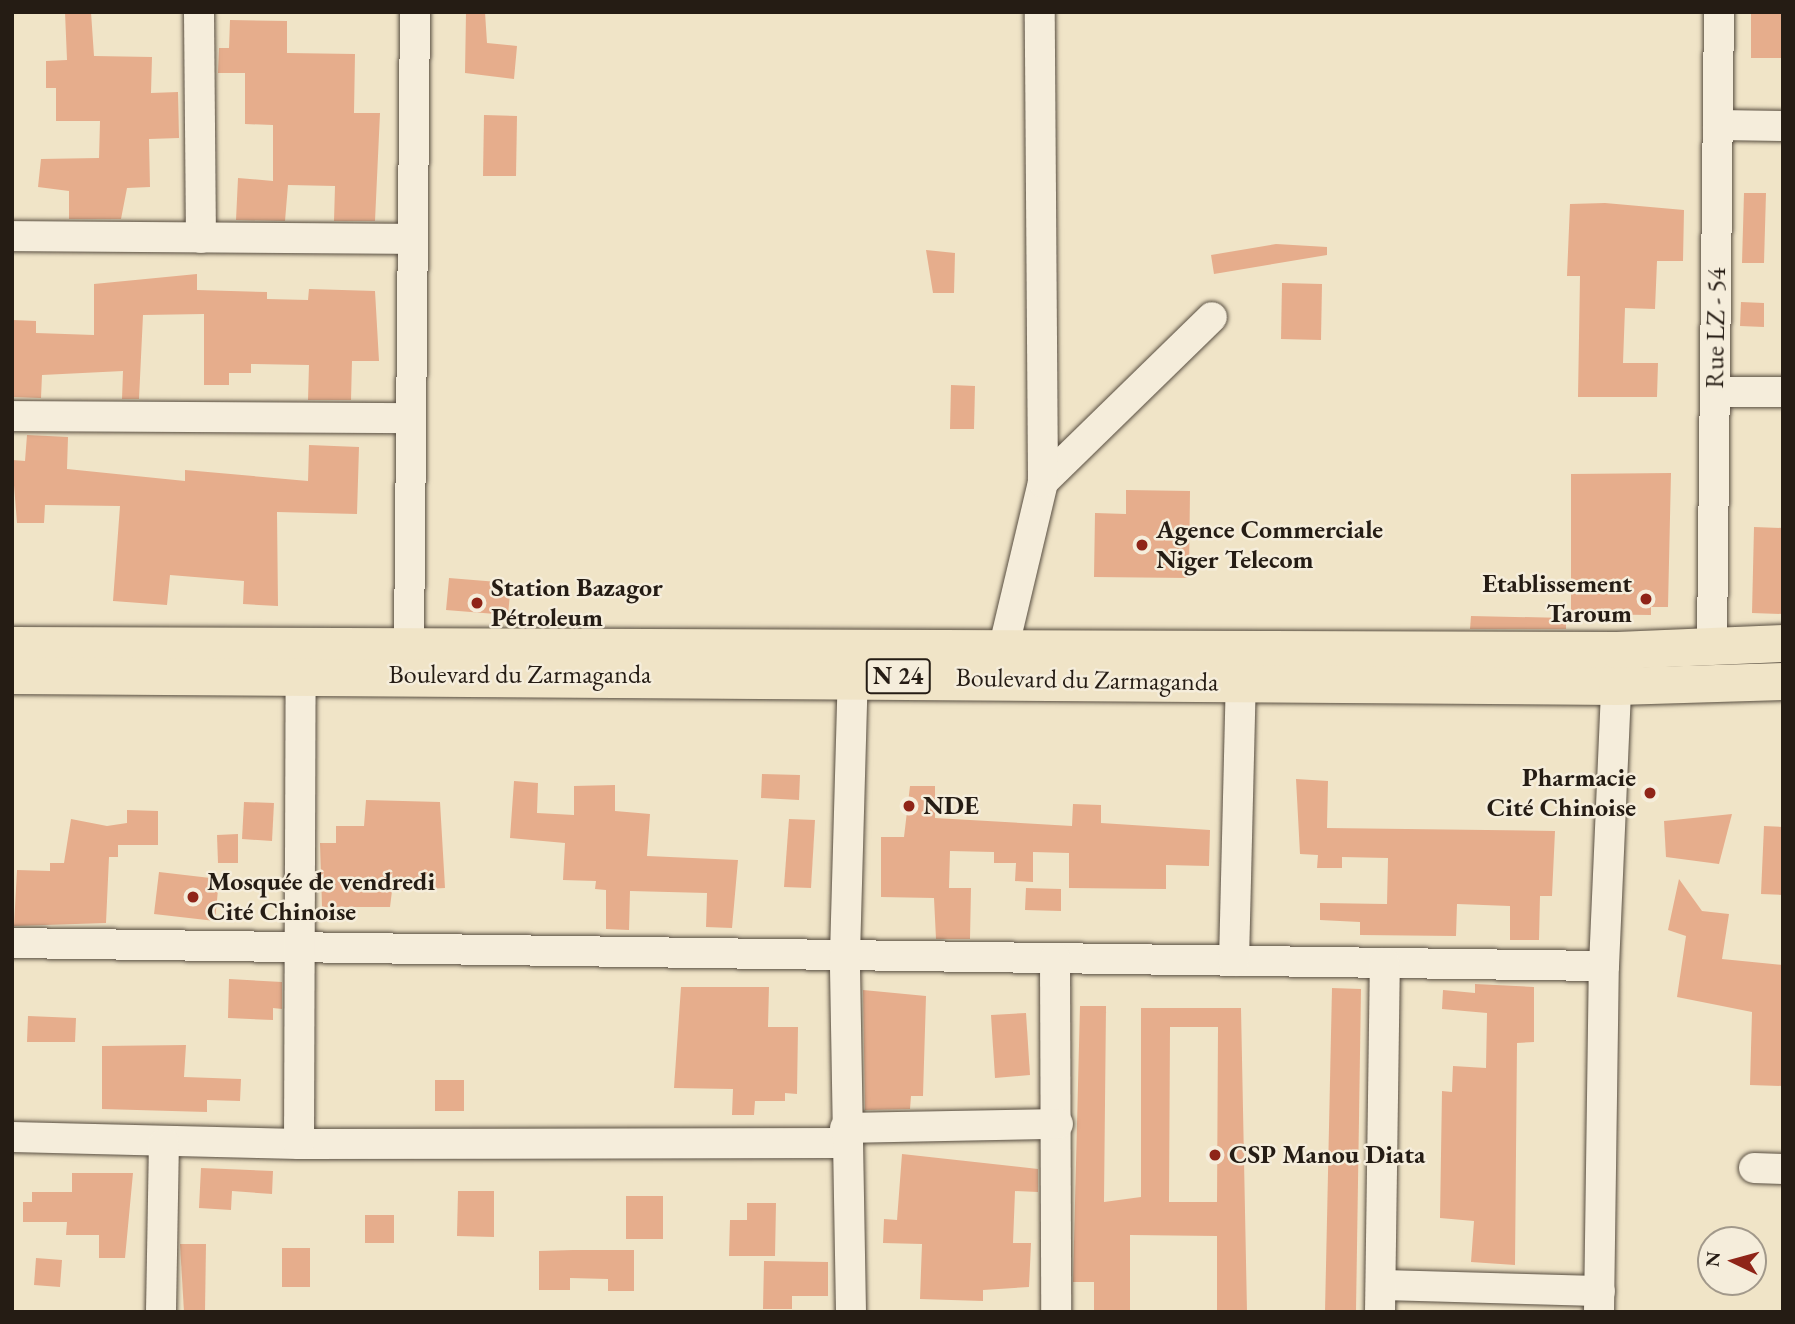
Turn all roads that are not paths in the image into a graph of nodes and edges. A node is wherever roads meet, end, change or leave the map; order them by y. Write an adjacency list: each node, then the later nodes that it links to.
1 (199, 12): 8 (street)
2 (415, 12): 9 (street)
3 (1041, 12): 15 (street)
4 (1719, 12): 5 (street, Rue LZ - 54)
5 (1718, 125): 6 (street); 11 (street, Rue LZ - 54)
6 (1783, 126)
7 (12, 236): 8 (street)
8 (201, 237): 9 (street)
9 (412, 239): 14 (street)
10 (1212, 317): 15 (street)
11 (1715, 392): 12 (street); 18 (street, Rue LZ - 54)
12 (1783, 392)
13 (12, 416): 14 (street)
14 (411, 418): 17 (street)
15 (1043, 482): 22 (street)
16 (1783, 643): 18 (main road, Boulevard du Zarmaganda / N 24)
17 (409, 644): 19 (main road, Boulevard du Zarmaganda / N 24); 21 (main road, Boulevard du Zarmaganda / N 24)
18 (1712, 644): 20 (main road, Boulevard du Zarmaganda / N 24)
19 (12, 645)
20 (1617, 650): 22 (main road, Boulevard du Zarmaganda / N 24); 28 (street)
21 (482, 659): 22 (main road, Boulevard du Zarmaganda / N 24); 24 (main road, Boulevard du Zarmaganda / N 24); 25 (main road, Boulevard du Zarmaganda / N 24)
22 (1001, 661): 25 (main road, Boulevard du Zarmaganda / N 24); 27 (main road, Boulevard du Zarmaganda / N 24)
23 (12, 675): 24 (main road, Boulevard du Zarmaganda / N 24)
24 (301, 675): 30 (street)
25 (853, 676): 31 (street)
26 (1783, 681): 28 (main road, Boulevard du Zarmaganda / N 24)
27 (1241, 684): 28 (main road, Boulevard du Zarmaganda / N 24); 33 (street)
28 (1617, 686): 35 (street)
29 (12, 943): 30 (street)
30 (300, 947): 31 (street); 40 (street)
31 (845, 955): 32 (street); 37 (street)
32 (1055, 958): 33 (street); 36 (street)
33 (1234, 961): 34 (street)
34 (1385, 963): 35 (street); 41 (street)
35 (1604, 966): 42 (street)
36 (1058, 1124): 37 (street); 45 (street)
37 (845, 1136): 40 (street); 44 (street)
38 (12, 1137): 39 (street)
39 (164, 1143): 40 (street); 43 (street)
40 (299, 1144)
41 (1380, 1298): 42 (street)
42 (1600, 1301)
43 (161, 1312)
44 (851, 1312)
45 (1056, 1312)

